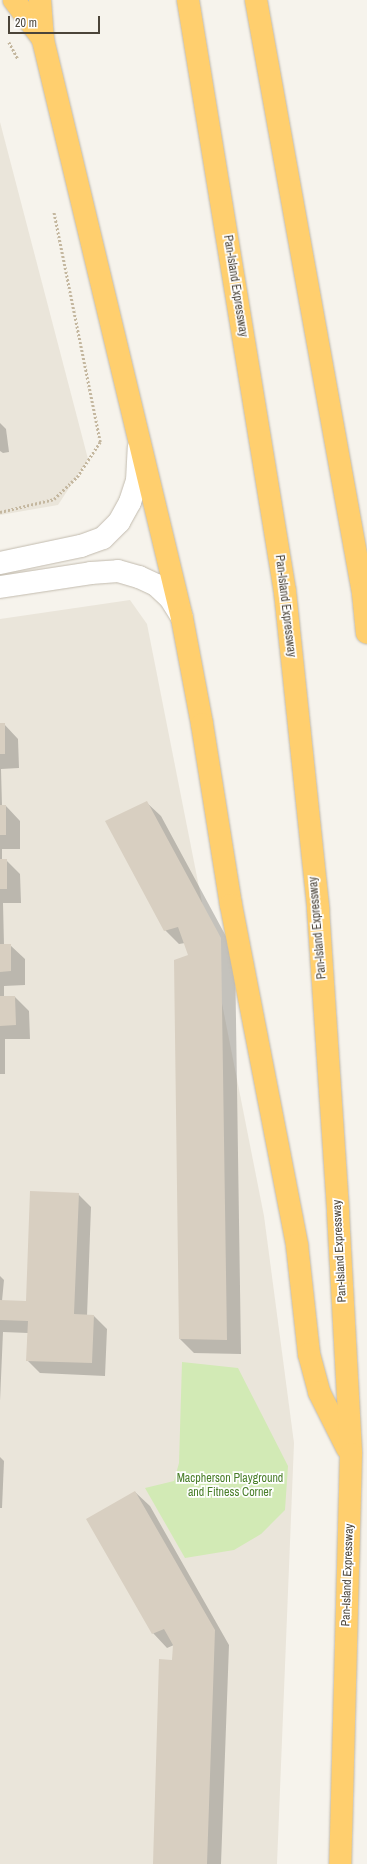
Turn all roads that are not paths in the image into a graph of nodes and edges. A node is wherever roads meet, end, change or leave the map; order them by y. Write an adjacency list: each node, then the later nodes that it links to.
1 (14, 0): 5 (highway)
2 (40, 0): 5 (highway)
3 (188, 0): 11 (highway, Pan-Island Expressway)
4 (256, 0): 10 (highway)
5 (43, 40): 6 (highway)
6 (140, 439): 7 (street); 9 (highway)
7 (0, 563)
8 (0, 587): 9 (street)
9 (182, 618): 11 (highway)
10 (367, 633)
11 (351, 1454): 12 (highway, Pan-Island Expressway)
12 (340, 1864)

